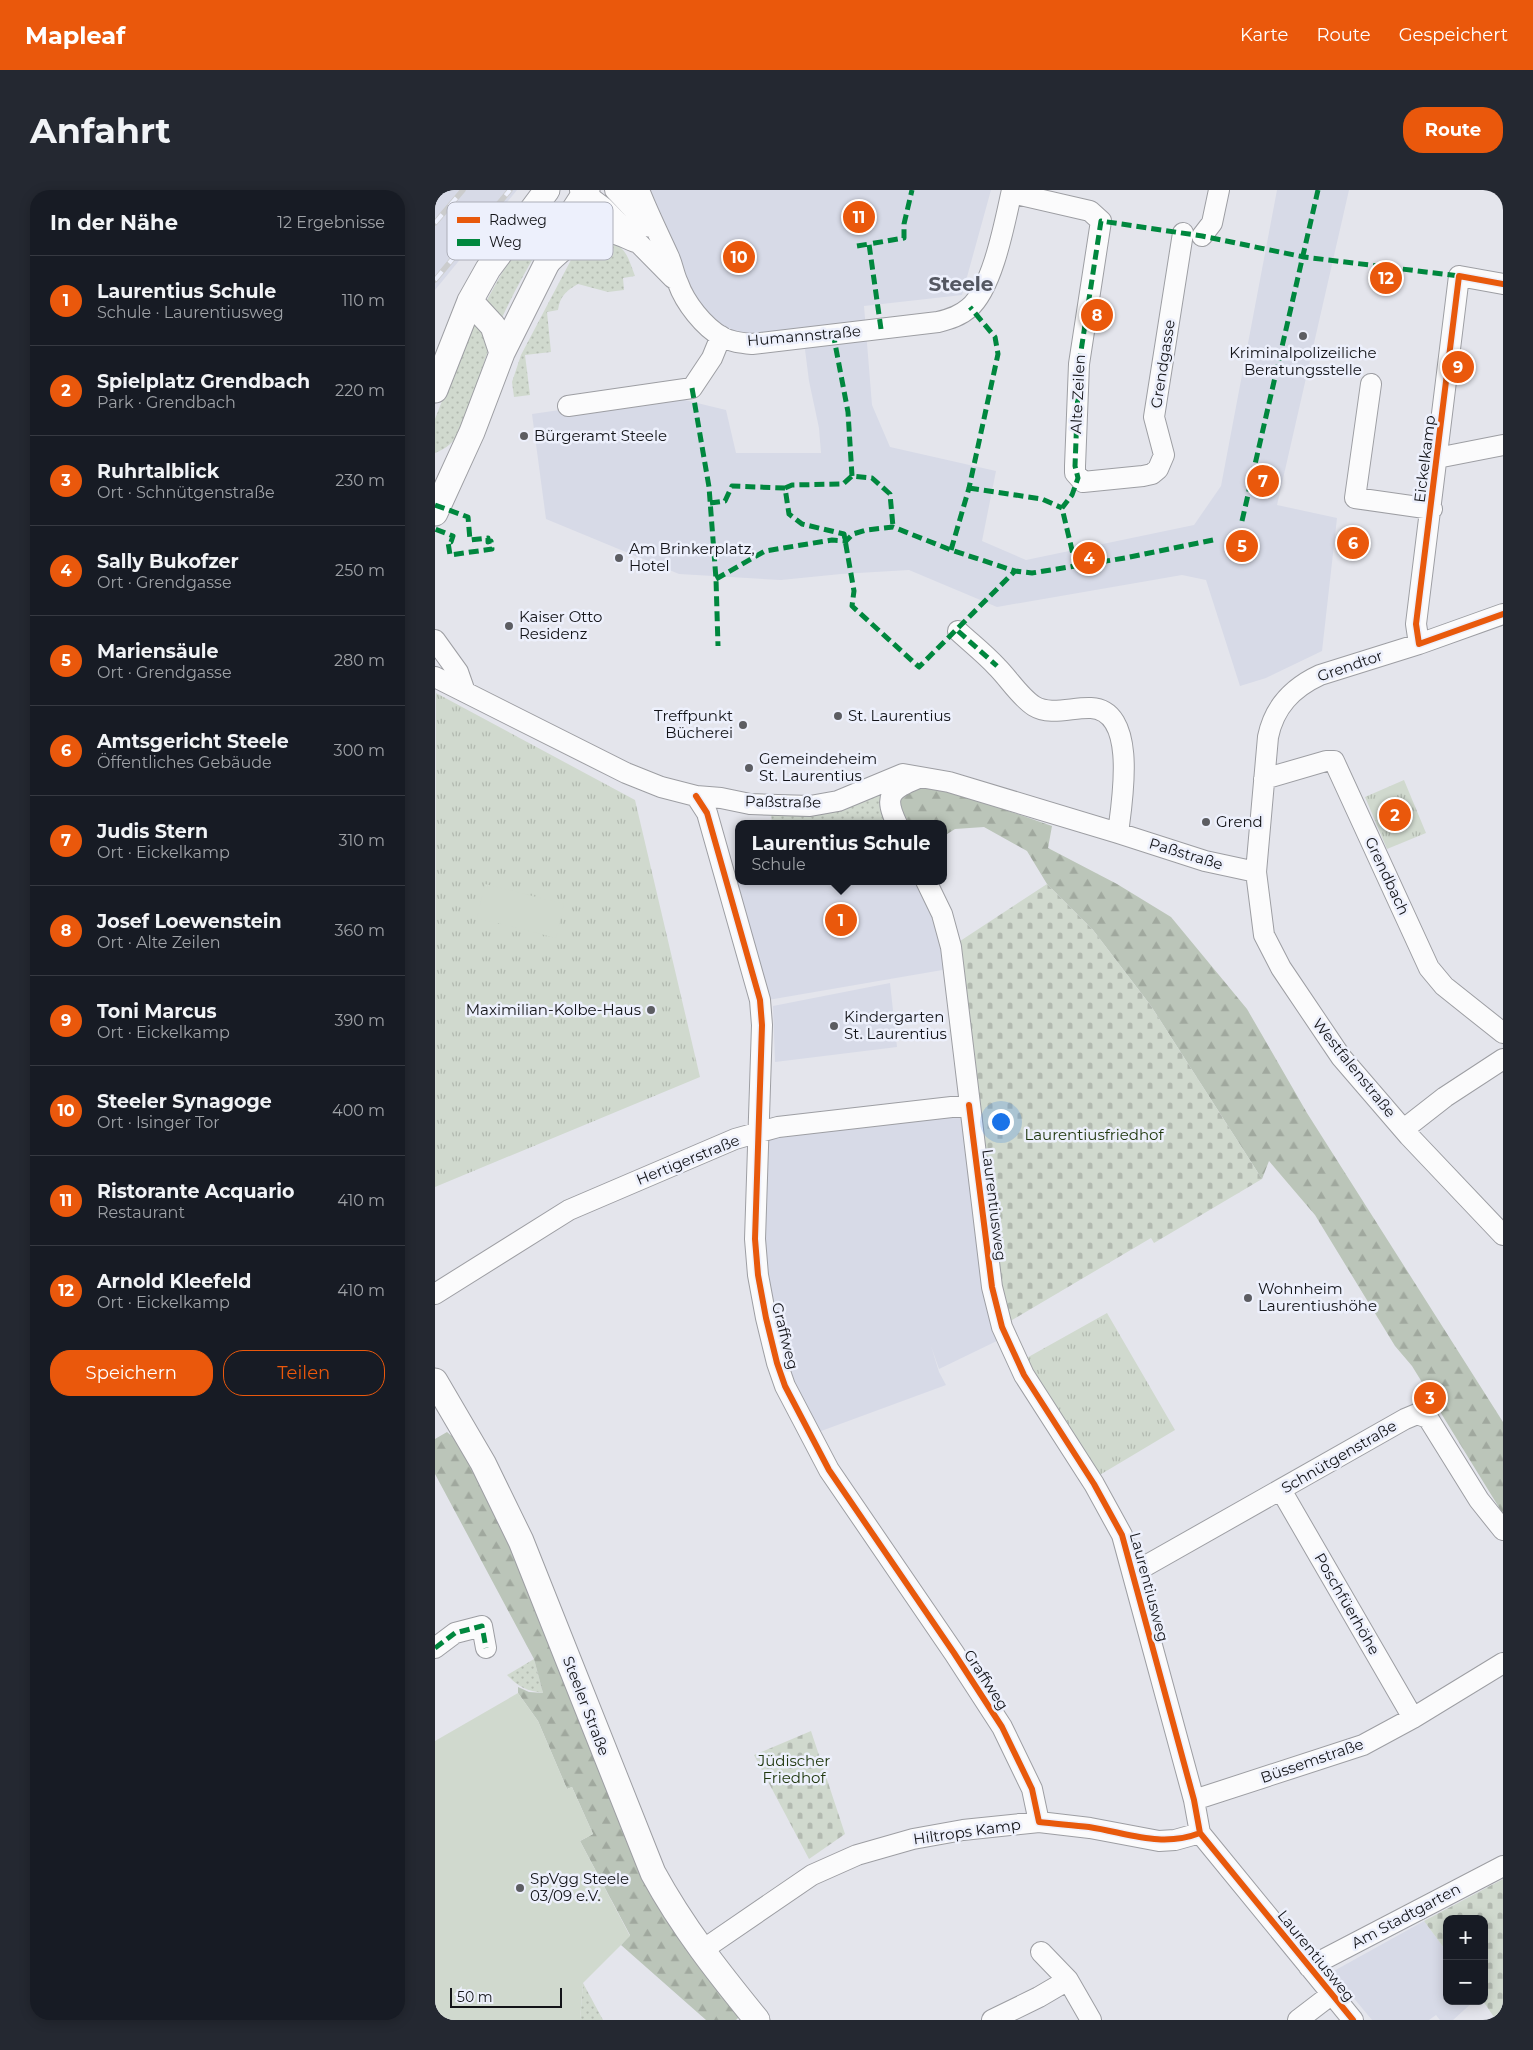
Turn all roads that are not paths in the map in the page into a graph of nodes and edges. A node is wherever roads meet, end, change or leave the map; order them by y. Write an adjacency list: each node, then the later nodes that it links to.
1 (547, 190): 7 (main road)
2 (615, 190): 12 (street)
3 (639, 190): 12 (street)
4 (1219, 190): 27 (street, Grendgasse)
5 (584, 191): 8 (main road); 9 (street)
6 (1012, 192): 19 (street, Humannstraße); 27 (street, Alte Zeilen)
7 (538, 202)
8 (578, 202)
9 (597, 202)
10 (613, 214): 12 (street)
11 (613, 234): 12 (street)
12 (649, 240): 19 (street)
13 (495, 260): 18 (main road)
14 (548, 260): 16 (main road)
15 (553, 260): 16 (street)
16 (543, 269): 20 (main road)
17 (1503, 284): 25 (street, Eickelkamp)
18 (470, 301): 20 (main road); 22 (main road)
19 (721, 336): 23 (street)
20 (502, 352): 26 (main road)
21 (1371, 384): 28 (street, Eickelkamp)
22 (435, 390)
23 (573, 400)
24 (1503, 445): 25 (street)
25 (1437, 458): 28 (street, Eickelkamp)
26 (444, 470): 29 (main road)
27 (1079, 478)
28 (1432, 508): 33 (street, Eickelkamp)
29 (435, 513)
30 (1503, 614): 33 (street, Grendtor)
31 (958, 631): 40 (street)
32 (435, 640): 35 (street)
33 (1419, 644): 37 (street, Grendtor)
34 (438, 681): 35 (street, Paßstraße)
35 (465, 692): 38 (street, Paßstraße)
36 (920, 778): 38 (street, Paßstraße); 39 (street); 40 (street, Paßstraße)
37 (1264, 779): 41 (street, Grendtor); 43 (street, Grendbach)
38 (696, 796): 47 (street, Graffweg)
39 (896, 820)
40 (1118, 833): 41 (street, Paßstraße)
41 (1256, 872): 46 (street, Westfalenstraße)
42 (928, 885): 45 (street, Laurentiusweg)
43 (1503, 1033)
44 (1503, 1059): 46 (street)
45 (969, 1105): 47 (street, Hertigerstraße); 54 (street, Laurentiusweg)
46 (1404, 1129): 48 (street, Westfalenstraße)
47 (760, 1132): 49 (street, Hertigerstraße); 60 (street, Graffweg)
48 (1503, 1235)
49 (435, 1294)
50 (435, 1380): 51 (main road, Steeler Straße)
51 (442, 1408): 63 (main road, Steeler Straße)
52 (1281, 1490): 53 (street, Schnütgenstraße); 54 (street, Schnütgenstraße); 58 (street, Poschfüerhöhe)
53 (1503, 1530)
54 (1133, 1573): 59 (street, Laurentiusweg)
55 (435, 1648): 56 (street)
56 (486, 1648)
57 (1503, 1663): 58 (street, Büssemstraße)
58 (1413, 1718): 59 (street, Büssemstraße)
59 (1194, 1800): 61 (street, Laurentiusweg)
60 (1039, 1822): 61 (street, Hiltrops Kamp); 63 (street, Hiltrops Kamp)
61 (1200, 1833): 65 (street, Laurentiusweg)
62 (1503, 1866): 65 (street, Am Stadtgarten)
63 (701, 1952): 68 (main road, Steeler Straße)
64 (1041, 1952): 66 (street)
65 (1309, 1967): 67 (street, Laurentiusweg)
66 (1068, 1980): 69 (street); 70 (street)
67 (1332, 1994): 71 (street); 72 (street, Laurentiusweg)
68 (757, 2020)
69 (992, 2020)
70 (1091, 2020)
71 (1298, 2020)
72 (1353, 2020)

